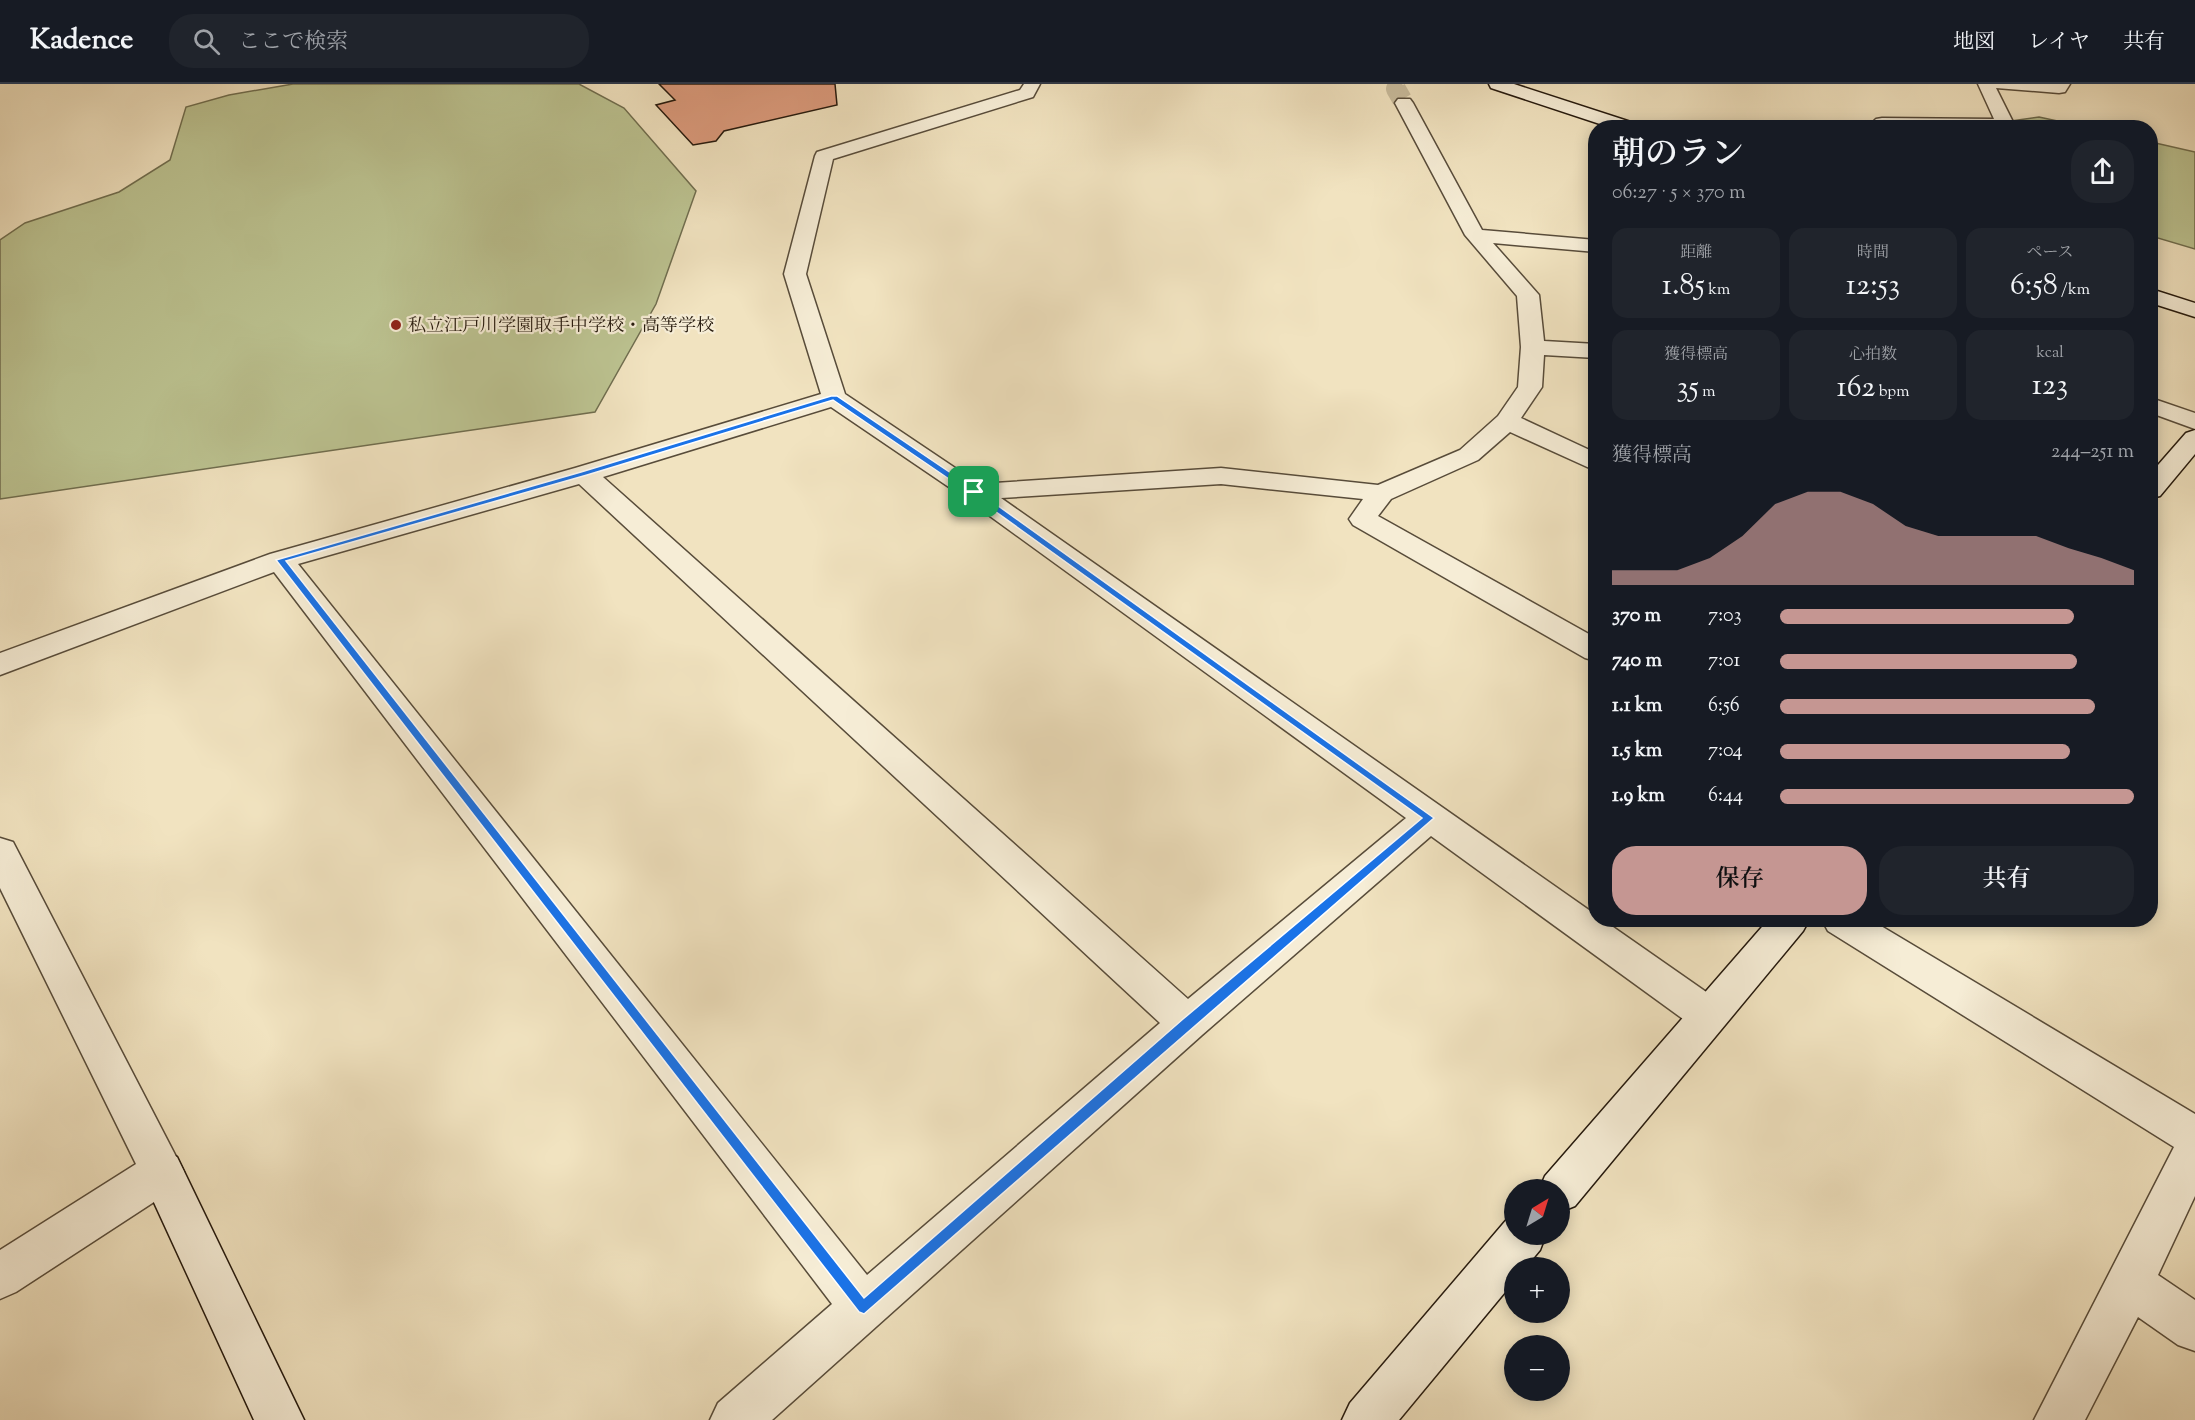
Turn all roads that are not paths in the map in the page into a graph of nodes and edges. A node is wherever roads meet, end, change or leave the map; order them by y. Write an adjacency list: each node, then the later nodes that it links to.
1 (1032, 84): 15 (street)
2 (1497, 84): 7 (street)
3 (1986, 84): 8 (street)
4 (2002, 84): 5 (street)
5 (2062, 84)
6 (1404, 103): 9 (street)
7 (1607, 120)
8 (2003, 120)
9 (1475, 235): 10 (street); 13 (street)
10 (1588, 245)
11 (2158, 298): 12 (street)
12 (2195, 310)
13 (1533, 347): 14 (street); 17 (street)
14 (1588, 350)
15 (834, 398): 21 (street); 23 (street)
16 (2158, 408): 18 (street)
17 (1507, 421): 20 (street); 24 (street)
18 (2195, 421)
19 (2195, 438): 22 (street)
20 (1588, 459)
21 (584, 474): 25 (street); 33 (street)
22 (2158, 482)
23 (974, 492): 24 (street); 28 (street)
24 (1381, 493): 26 (street)
25 (280, 560): 27 (street); 41 (street)
26 (1588, 646)
27 (0, 664)
28 (1429, 818): 32 (street); 33 (street)
29 (0, 852): 36 (street)
30 (1784, 927): 32 (street)
31 (1852, 927): 34 (street)
32 (1708, 1016): 37 (street)
33 (1188, 1023): 41 (street)
34 (2195, 1137)
35 (2195, 1149): 40 (street)
36 (162, 1172): 39 (street); 43 (street)
37 (1570, 1179)
38 (1515, 1245): 45 (street)
39 (0, 1276)
40 (2130, 1284): 42 (street); 46 (street)
41 (864, 1307): 44 (street)
42 (2195, 1328)
43 (279, 1420)
44 (735, 1420)
45 (1367, 1420)
46 (2059, 1420)

